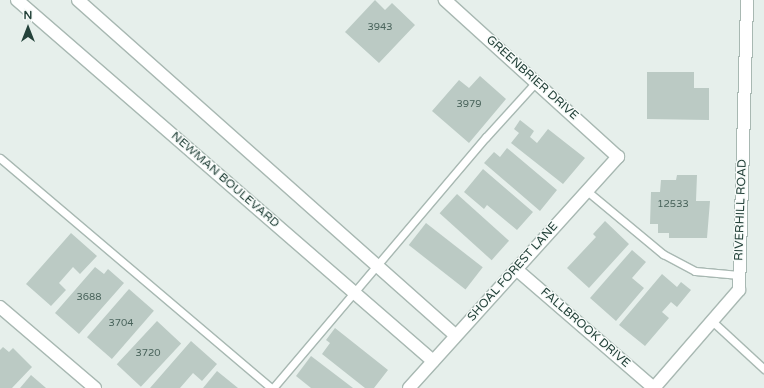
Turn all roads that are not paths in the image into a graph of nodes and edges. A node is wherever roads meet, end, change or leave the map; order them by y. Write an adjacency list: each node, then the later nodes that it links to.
1 (78, 0): 9 (street)
2 (747, 0): 11 (street, RIVERHILL ROAD)
3 (453, 2): 5 (street, GREENBRIER DRIVE)
4 (25, 3): 12 (street, NEWMAN BOULEVARD)
5 (536, 82): 6 (street, GREENBRIER DRIVE); 9 (lane)
6 (618, 156): 8 (street, SHOAL FOREST LANE)
7 (0, 158): 19 (lane)
8 (586, 191): 10 (street, SHOAL FOREST LANE); 11 (lane)
9 (377, 266): 12 (lane); 15 (street)
10 (516, 269): 15 (street, SHOAL FOREST LANE); 21 (street, FALLBROOK DRIVE)
11 (739, 275): 14 (street, RIVERHILL ROAD)
12 (354, 292): 16 (street, NEWMAN BOULEVARD); 19 (lane)
13 (0, 307): 18 (street)
14 (712, 321): 17 (lane); 21 (street, RIVERHILL ROAD)
15 (455, 335): 16 (street, SHOAL FOREST LANE)
16 (433, 361): 20 (street, SHOAL FOREST LANE)
17 (764, 369)
18 (95, 388)
19 (272, 388)
20 (409, 388)
21 (654, 388)

